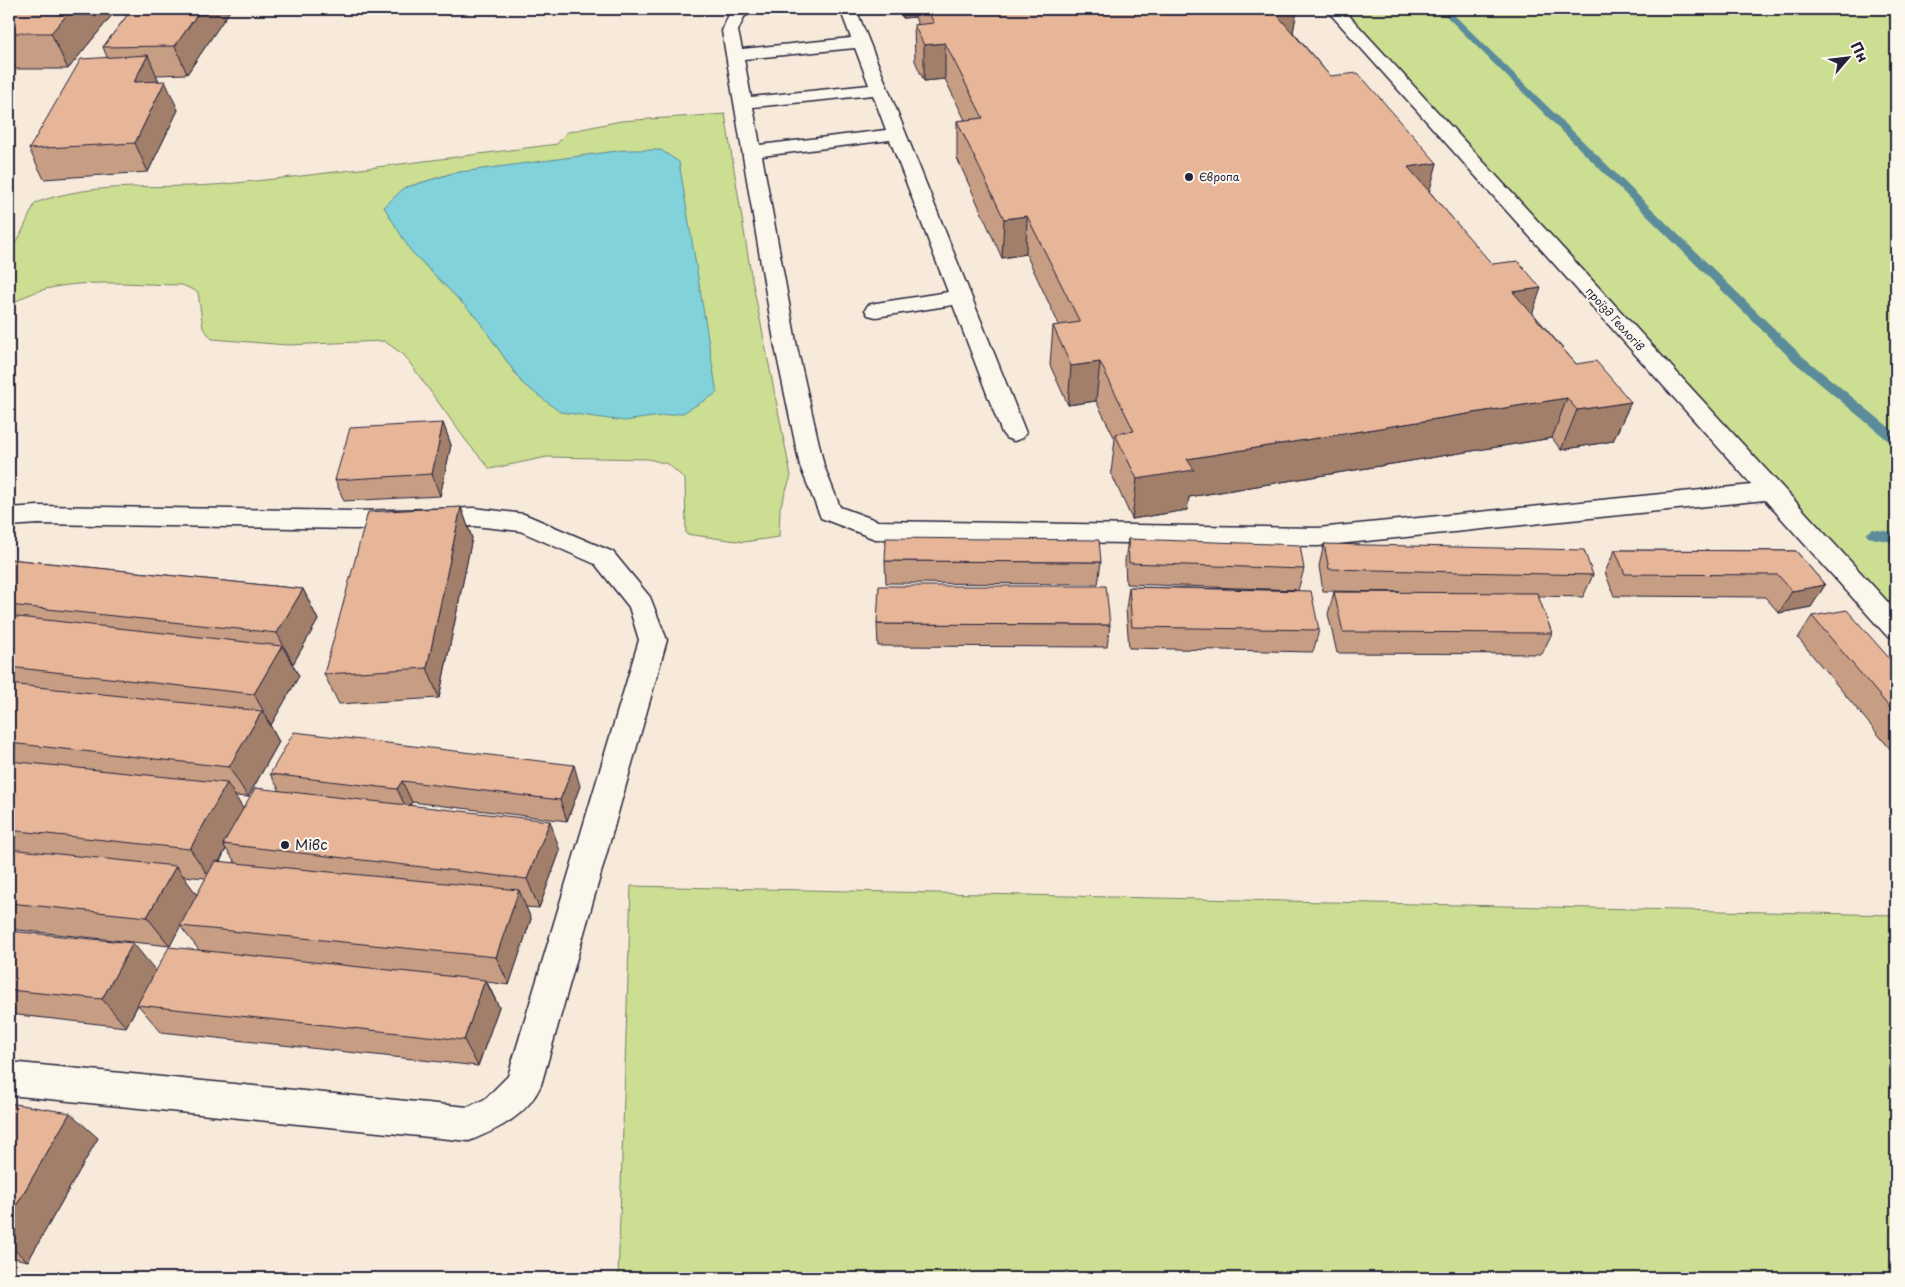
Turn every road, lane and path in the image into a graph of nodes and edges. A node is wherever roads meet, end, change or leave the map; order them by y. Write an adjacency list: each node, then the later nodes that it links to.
1 (748, 9): 5 (street)
2 (848, 9): 4 (street)
3 (1334, 9): 13 (street, проїзд Геологів)
4 (861, 42): 5 (street); 6 (street)
5 (735, 55): 7 (street)
6 (879, 89): 7 (street); 8 (street)
7 (743, 103): 9 (street)
8 (897, 134): 9 (street); 10 (street)
9 (752, 152): 13 (street)
10 (961, 297): 11 (street); 12 (street)
11 (876, 310)
12 (1014, 433)
13 (1772, 492): 15 (street, проїзд Геологів)
14 (9, 517): 16 (street)
15 (1896, 628)
16 (9, 1078)

